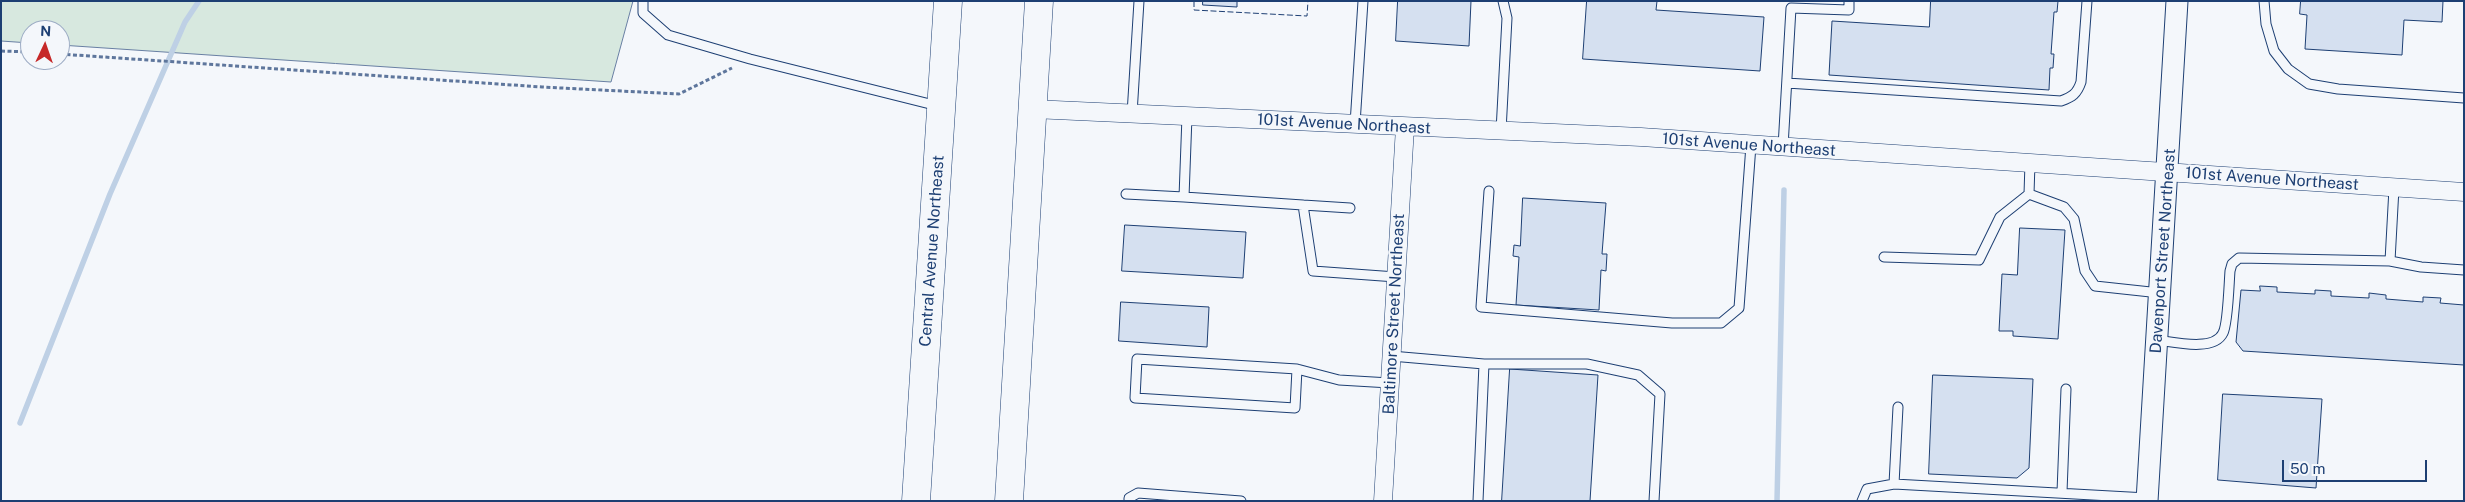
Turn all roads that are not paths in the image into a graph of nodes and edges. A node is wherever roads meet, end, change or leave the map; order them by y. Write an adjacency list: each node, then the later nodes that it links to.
1 (643, 1): 13 (lane)
2 (948, 1): 13 (highway, Central Avenue Northeast)
3 (1039, 1): 14 (highway)
4 (1140, 1): 15 (lane)
5 (1363, 1): 17 (lane)
6 (1503, 1): 19 (lane)
7 (1849, 1): 11 (lane)
8 (2087, 1): 11 (lane)
9 (2177, 1): 23 (street, Davenport Street Northeast)
10 (2264, 1): 12 (lane)
11 (1787, 83): 21 (lane)
12 (2464, 98)
13 (941, 107): 47 (highway, Central Avenue Northeast)
14 (1033, 109): 15 (street, 101st Avenue Northeast); 48 (highway)
15 (1132, 114): 16 (street, 101st Avenue Northeast)
16 (1187, 116): 17 (street, 101st Avenue Northeast); 29 (lane)
17 (1355, 124): 18 (street, 101st Avenue Northeast)
18 (1405, 126): 19 (street, 101st Avenue Northeast); 35 (street, Baltimore Street Northeast)
19 (1501, 131): 20 (street, 101st Avenue Northeast)
20 (1751, 145): 21 (street, 101st Avenue Northeast); 25 (lane)
21 (1783, 147): 22 (street, 101st Avenue Northeast)
22 (2030, 163): 23 (street, 101st Avenue Northeast); 28 (lane)
23 (2168, 172): 24 (street, 101st Avenue Northeast); 36 (street, Davenport Street Northeast)
24 (2394, 188): 26 (street, 101st Avenue Northeast); 33 (lane)
25 (1489, 191)
26 (2464, 192)
27 (1126, 194): 29 (lane)
28 (2029, 194): 32 (lane); 36 (lane)
29 (1184, 197): 30 (lane)
30 (1303, 205): 31 (lane); 35 (lane)
31 (1350, 208)
32 (1884, 257)
33 (2390, 261): 34 (lane); 37 (lane)
34 (2464, 270)
35 (1396, 277): 38 (street, Baltimore Street Northeast)
36 (2161, 294): 37 (street, Davenport Street Northeast)
37 (2157, 340): 46 (street, Davenport Street Northeast)
38 (1391, 356): 39 (lane); 41 (street, Baltimore Street Northeast)
39 (1484, 364): 52 (lane); 53 (lane)
40 (1297, 369): 40 (lane); 41 (lane)
41 (1390, 383): 51 (street, Baltimore Street Northeast)
42 (2066, 389): 45 (lane)
43 (1898, 406): 44 (lane)
44 (1894, 484): 45 (lane); 54 (lane)
45 (2062, 492): 46 (lane)
46 (2147, 499)
47 (916, 501)
48 (1009, 501)
49 (1129, 501): 50 (lane)
50 (1241, 501)
51 (1382, 501)
52 (1478, 501)
53 (1654, 501)
54 (1862, 501)

